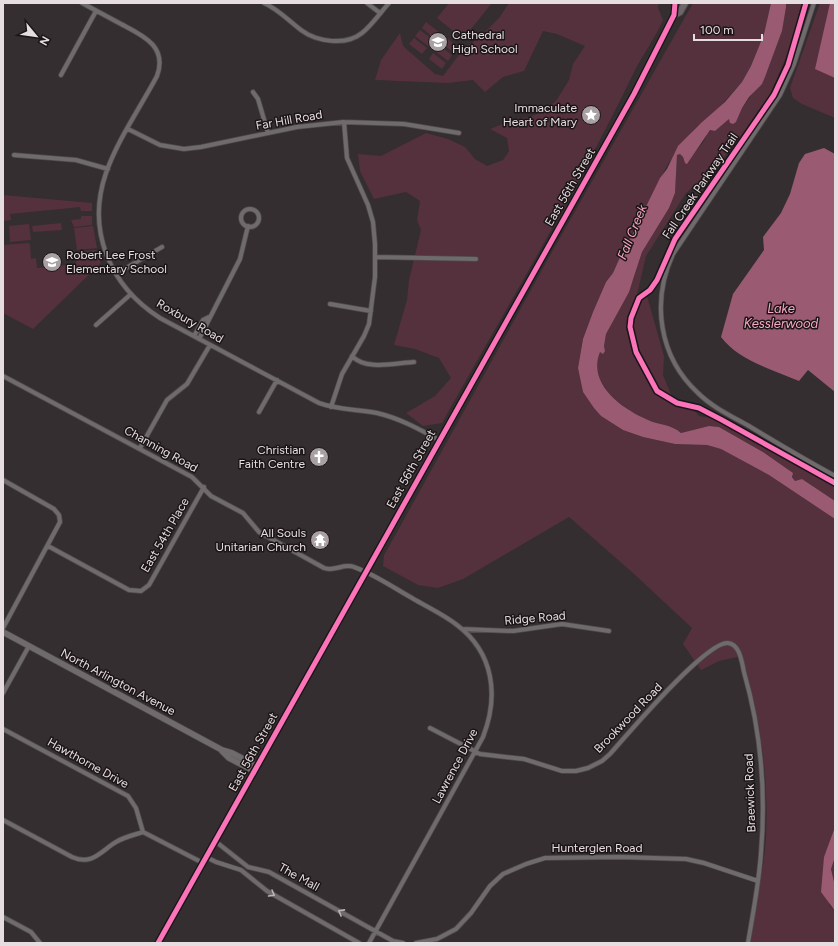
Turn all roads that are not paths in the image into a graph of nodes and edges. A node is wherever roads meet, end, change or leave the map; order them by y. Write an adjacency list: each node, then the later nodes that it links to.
1 (82, 3): 9 (street)
2 (264, 3): 8 (street)
3 (367, 3): 10 (street)
4 (389, 3): 10 (street)
5 (676, 3): 11 (main road, East 56th Street)
6 (685, 3): 11 (main road, East 56th Street)
7 (814, 3): 41 (street)
8 (272, 4): 10 (street)
9 (96, 11): 12 (street); 15 (street, Roxbury Road)
10 (380, 13)
11 (674, 15): 39 (main road, East 56th Street)
12 (60, 75)
13 (253, 92): 16 (street)
14 (344, 122): 16 (street, Far Hill Road); 17 (street, Far Hill Road); 22 (street)
15 (128, 129): 16 (street, Far Hill Road); 19 (street, Roxbury Road)
16 (268, 133)
17 (459, 133)
18 (14, 155): 19 (street)
19 (108, 169): 24 (street, Roxbury Road)
20 (248, 226): 20 (street); 28 (street)
21 (162, 247): 24 (street)
22 (375, 257): 23 (street); 27 (street)
23 (476, 259)
24 (116, 274): 25 (street, Roxbury Road)
25 (131, 294): 29 (street); 30 (street, Roxbury Road)
26 (330, 304): 27 (street)
27 (371, 310): 33 (street)
28 (209, 317): 30 (street); 31 (street)
29 (96, 325)
30 (194, 336): 31 (street, Roxbury Road)
31 (199, 339): 32 (street, Roxbury Road)
32 (210, 345): 36 (street, Roxbury Road); 40 (street)
33 (352, 356): 34 (street); 37 (street)
34 (414, 362)
35 (3, 376): 40 (street, Channing Road)
36 (277, 380): 37 (street, Roxbury Road); 38 (street)
37 (331, 407): 39 (street, Roxbury Road)
38 (259, 412)
39 (439, 440): 45 (main road, East 56th Street)
40 (140, 448): 43 (street, Channing Road)
41 (835, 476)
42 (3, 480): 44 (street)
43 (204, 487): 44 (street, East 54th Place); 45 (street, Channing Road)
44 (48, 546): 46 (street)
45 (365, 572): 47 (street, Lawrence Drive); 56 (main road, East 56th Street)
46 (3, 628)
47 (462, 629): 48 (street, Ridge Road); 55 (street, Lawrence Drive)
48 (609, 631)
49 (3, 632): 51 (main road, North Arlington Avenue)
50 (734, 645): 55 (street, Brookwood Road); 66 (street, Braewick Road)
51 (29, 646): 52 (street); 56 (main road, North Arlington Avenue)
52 (3, 693)
53 (430, 728): 55 (street, Brookwood Road)
54 (3, 729): 58 (street, Hawthorne Drive)
55 (475, 752): 68 (street, Lawrence Drive)
56 (256, 768): 59 (main road, East 56th Street)
57 (3, 820): 58 (street)
58 (143, 832): 62 (street)
59 (215, 841): 60 (main road, East 56th Street); 61 (street, The Mall)
60 (206, 857): 62 (main road, East 56th Street); 63 (street)
61 (236, 859): 63 (street); 64 (street, The Mall)
62 (202, 863): 70 (main road, East 56th Street)
63 (232, 866): 65 (street)
64 (246, 866): 65 (street); 68 (street, The Mall, one-way to 64)
65 (243, 871): 71 (street, one-way to 71)
66 (758, 881): 75 (street, Hunterglen Road); 76 (street, Braewick Road)
67 (3, 917): 69 (street)
68 (375, 931): 72 (street, Lawrence Drive); 73 (street)
69 (40, 943)
70 (158, 943)
71 (359, 943)
72 (369, 943)
73 (396, 943): 74 (street)
74 (403, 943)
75 (416, 943)
76 (748, 943)

